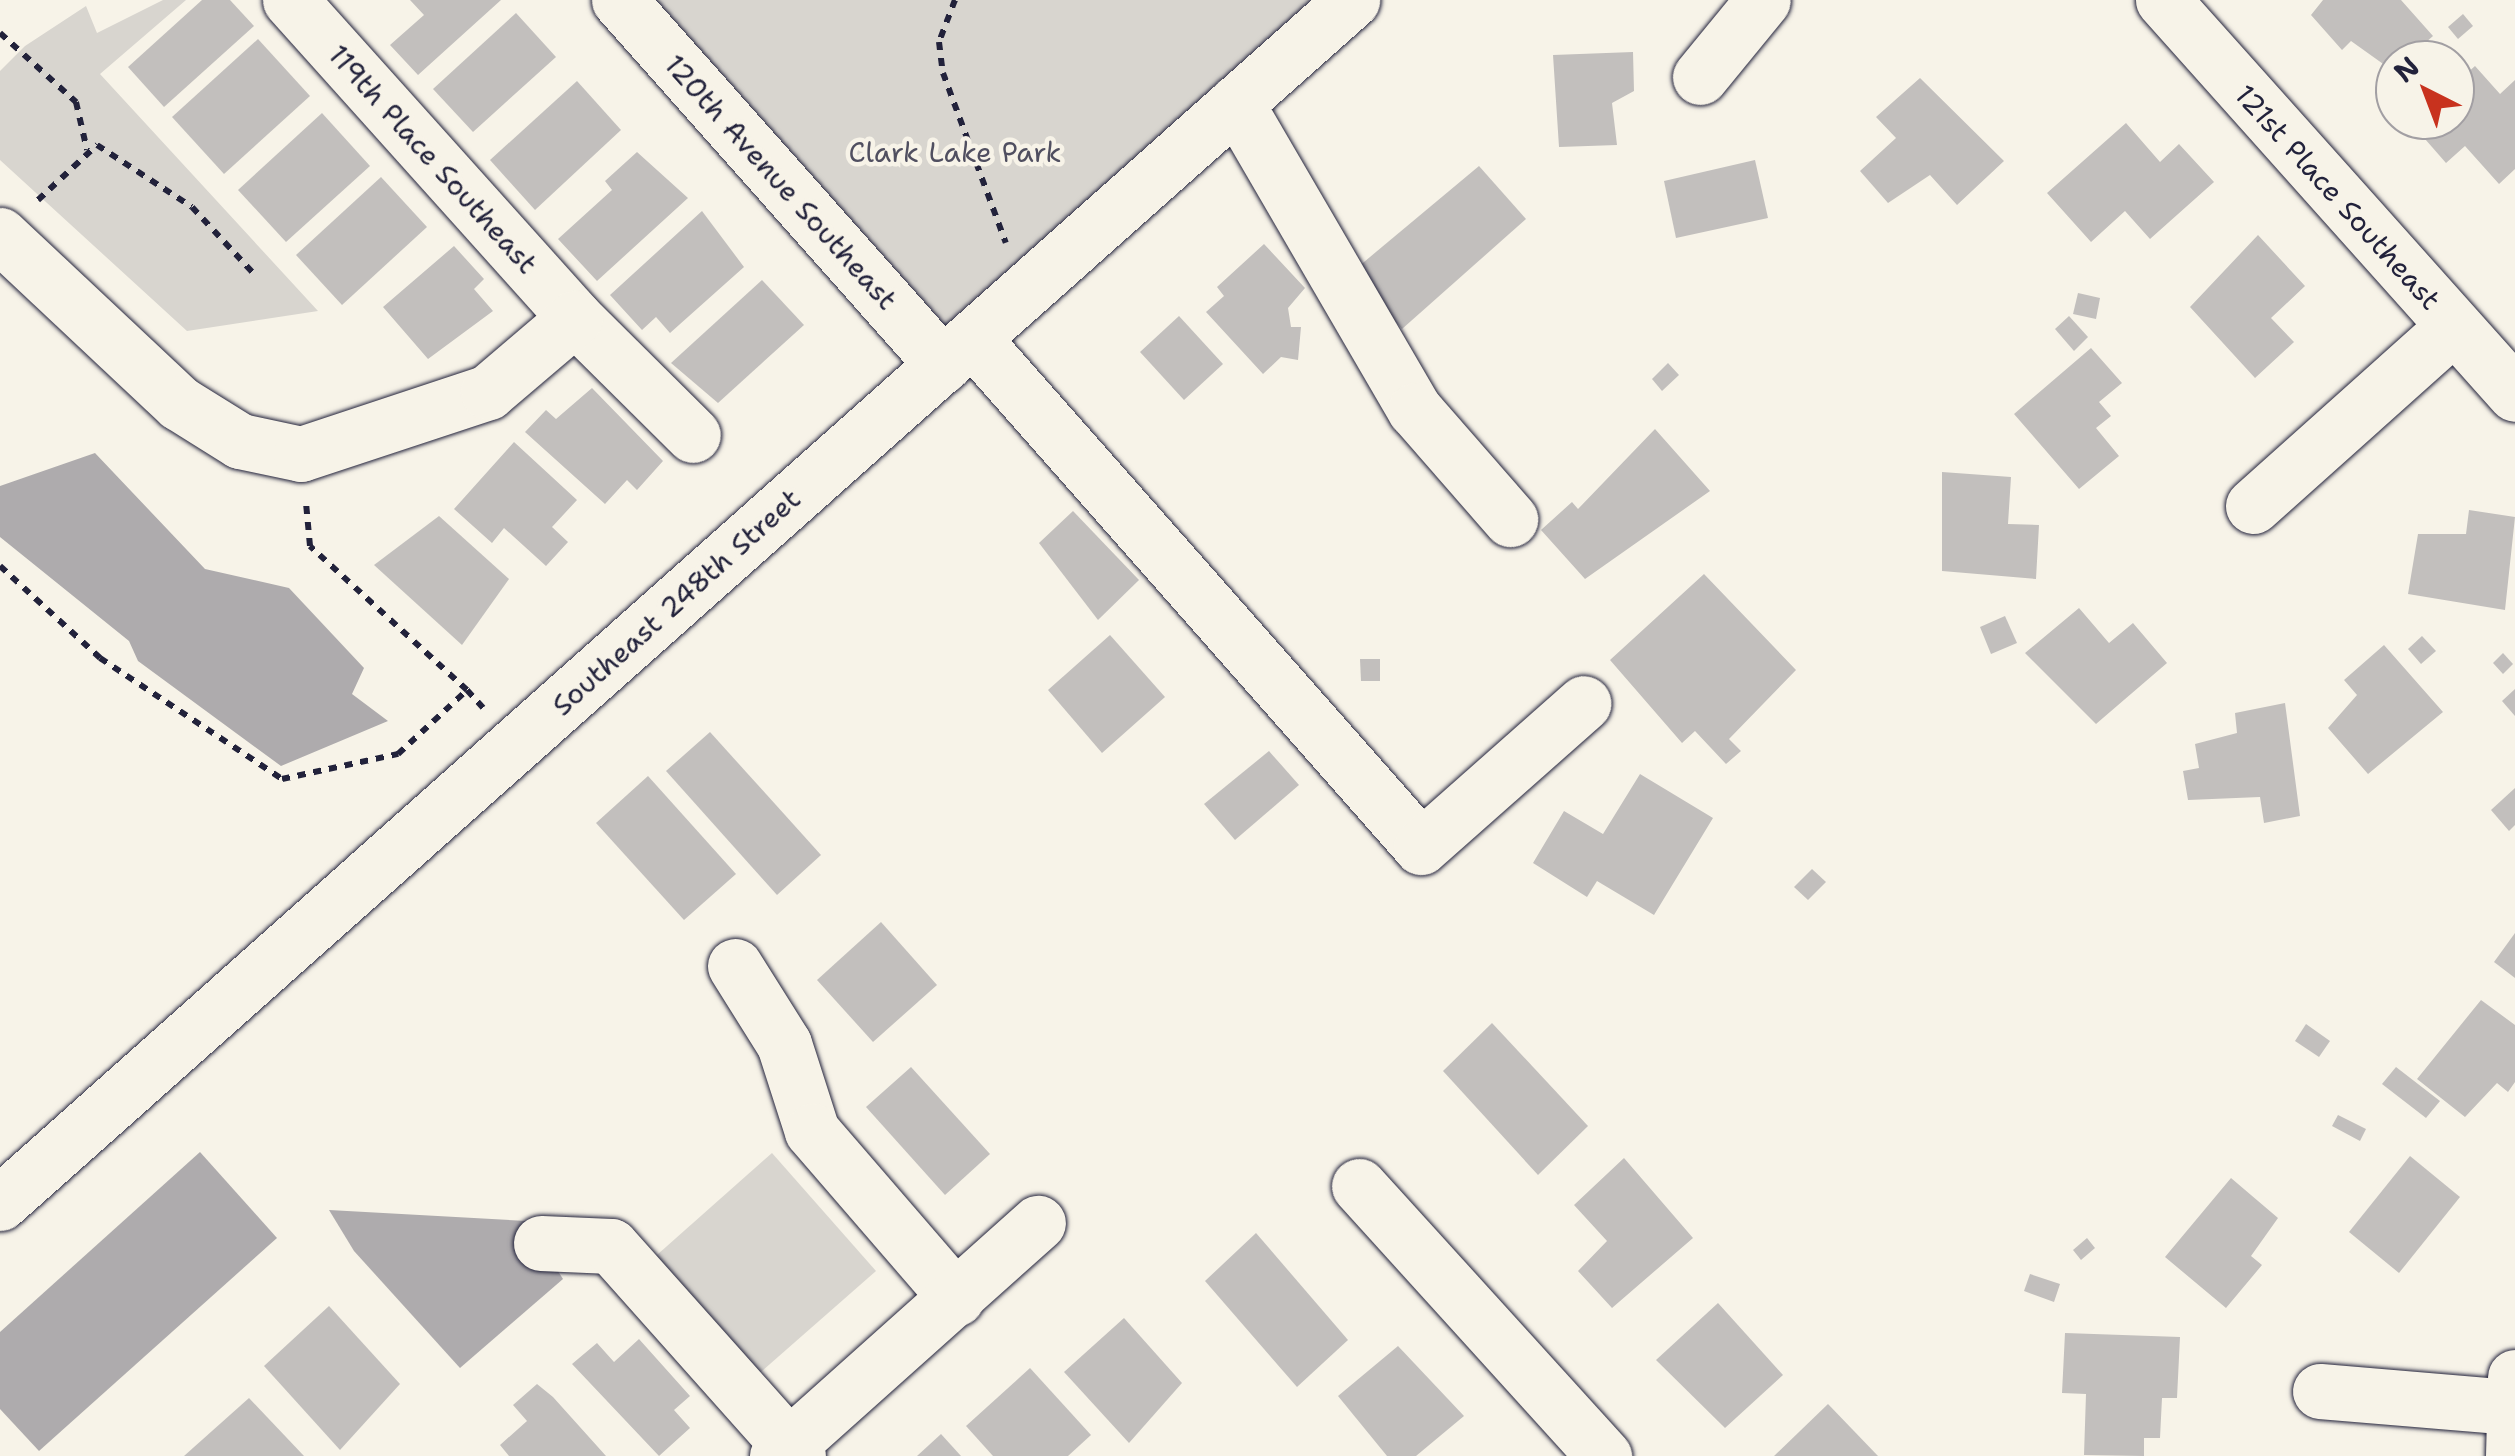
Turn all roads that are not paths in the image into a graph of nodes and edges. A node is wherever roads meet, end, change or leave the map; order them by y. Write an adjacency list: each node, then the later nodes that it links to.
1 (290, 0): 9 (street, 119th Place Southeast)
2 (619, 0): 11 (street, 120th Avenue Southeast)
3 (1352, 0): 7 (street, Southeast 248th Street)
4 (1763, 0): 6 (street)
5 (2162, 0): 10 (street, 121st Place Southeast)
6 (1700, 77)
7 (1236, 103): 11 (street, Southeast 248th Street); 15 (street)
8 (2, 237): 9 (street)
9 (576, 318): 13 (street, 119th Place Southeast)
10 (2453, 327): 12 (street, 121st Place Southeast); 14 (street)
11 (958, 352): 16 (street, 120th Avenue Southeast); 19 (street, Southeast 248th Street)
12 (2515, 394)
13 (693, 435)
14 (2253, 506)
15 (1510, 519)
16 (1584, 703)
17 (735, 966): 22 (street)
18 (1359, 1186): 26 (street)
19 (0, 1203)
20 (1038, 1223): 22 (street)
21 (541, 1244): 25 (street)
22 (956, 1298): 25 (street)
23 (2320, 1391): 24 (street)
24 (2512, 1414)
25 (788, 1453)
26 (1604, 1456)

